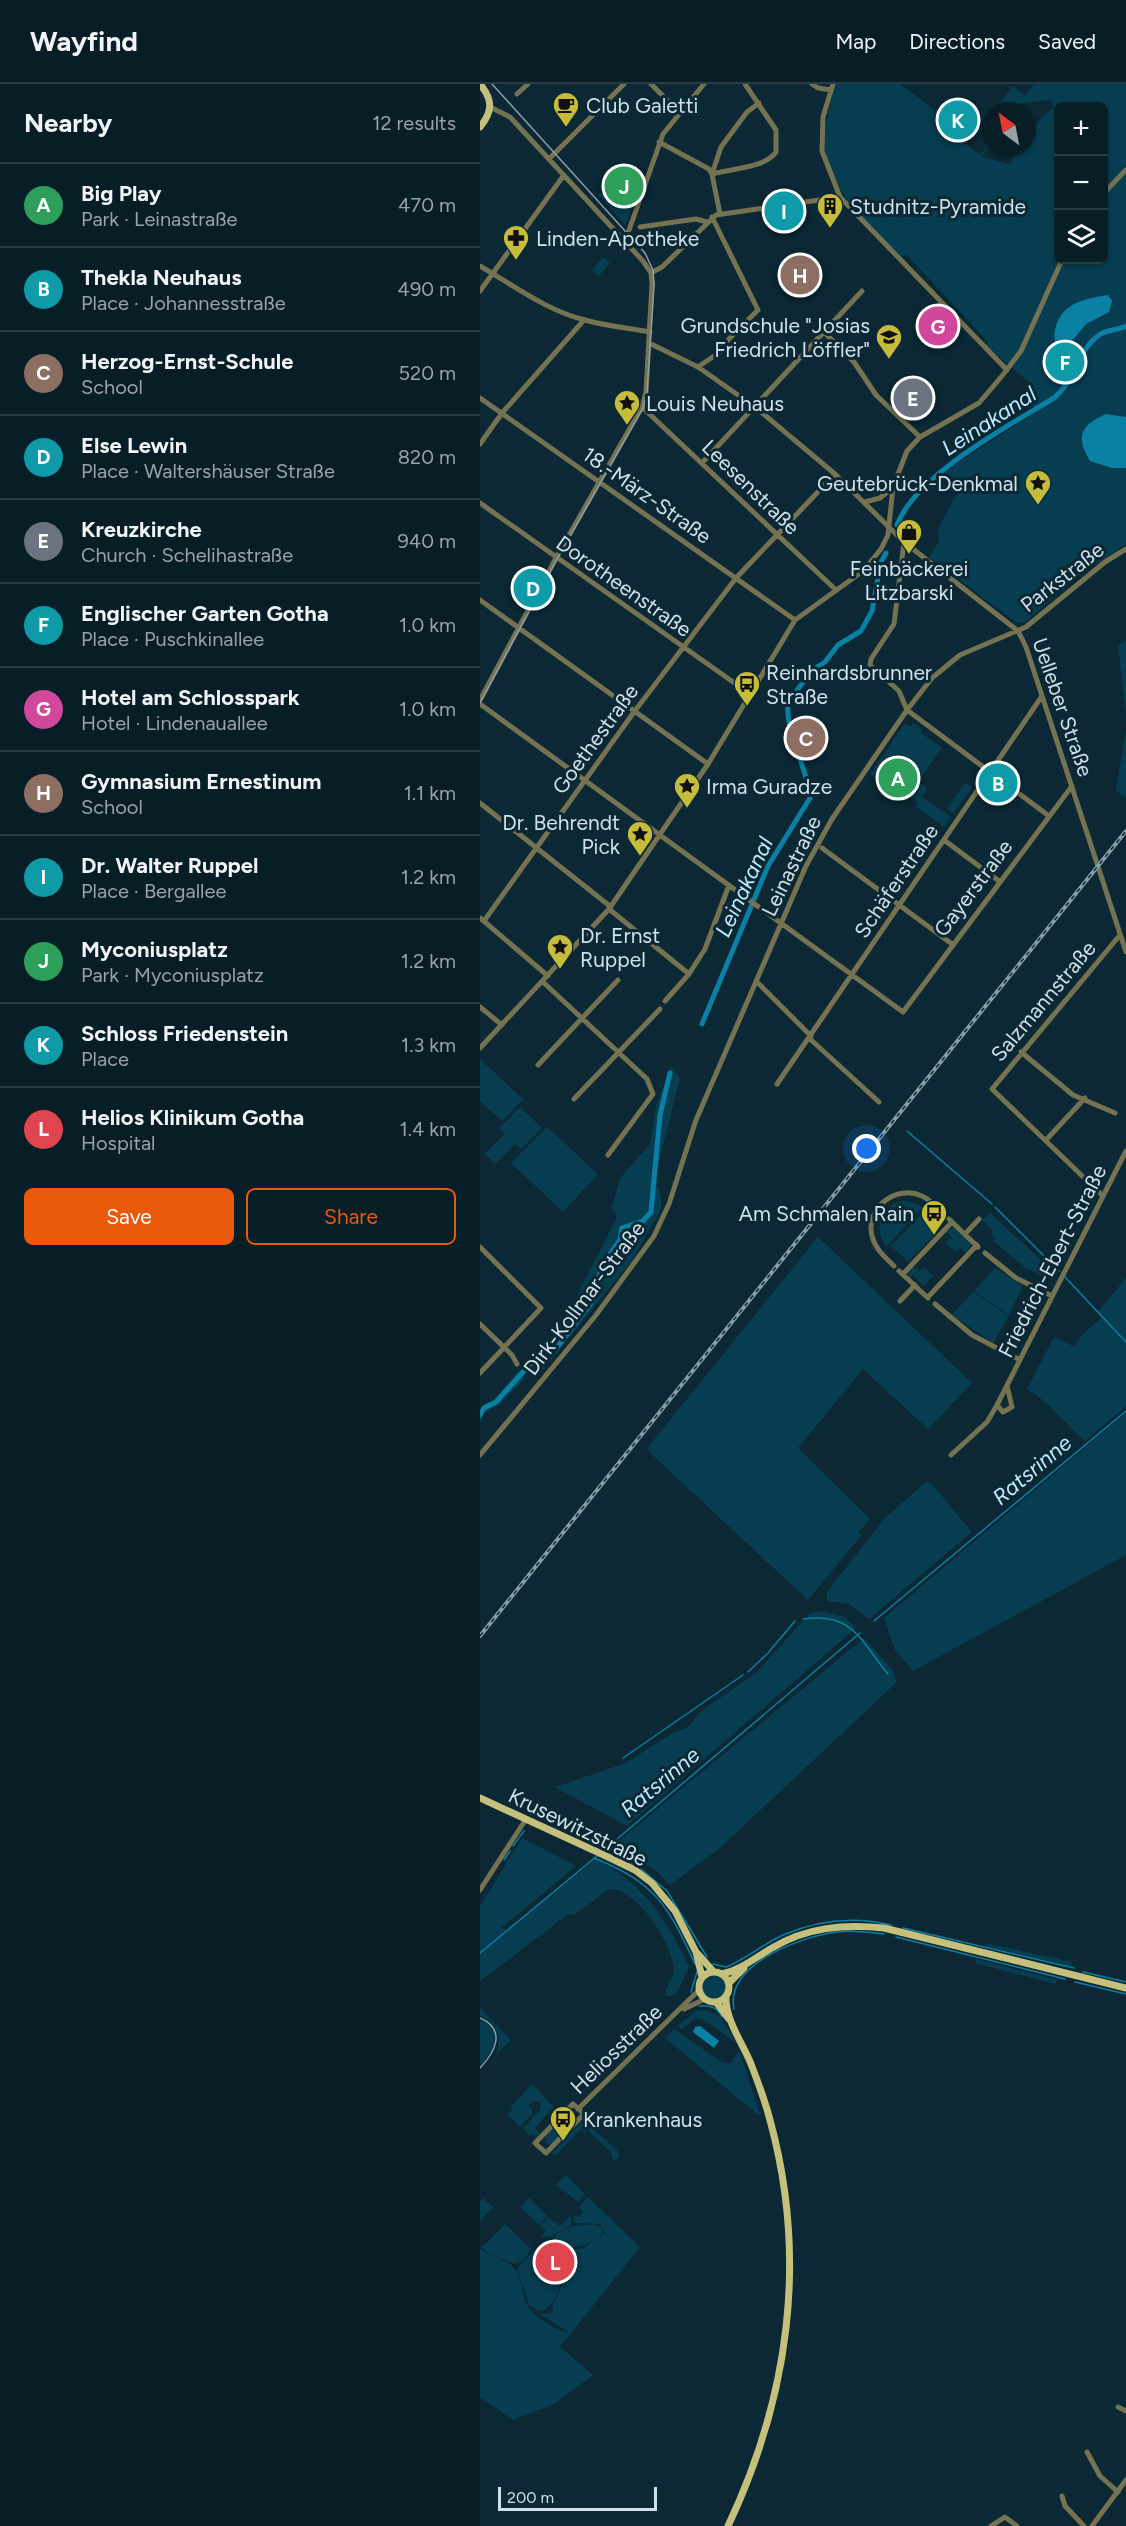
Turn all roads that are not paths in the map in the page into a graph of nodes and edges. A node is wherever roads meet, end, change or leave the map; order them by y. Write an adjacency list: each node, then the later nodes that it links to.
1 (480, 84): 11 (main road)
2 (624, 84): 15 (street)
3 (651, 84): 12 (street)
4 (704, 84): 12 (street)
5 (745, 84): 10 (street)
6 (812, 84): 8 (street)
7 (527, 85): 9 (street)
8 (832, 87): 20 (street)
9 (517, 94)
10 (759, 103): 17 (street); 17 (street)
11 (490, 107): 13 (main road); 15 (street)
12 (680, 113): 14 (street)
13 (480, 126)
14 (659, 142): 17 (street); 25 (street)
15 (549, 159): 18 (street)
16 (1126, 170): 19 (street)
17 (712, 174): 21 (street)
18 (564, 175): 25 (street); 28 (street)
19 (1108, 189)
20 (840, 197): 21 (street); 37 (street)
21 (720, 214): 22 (street)
22 (712, 217): 23 (street); 36 (street)
23 (707, 222): 24 (street); 29 (street)
24 (640, 227)
25 (622, 238): 29 (street)
26 (1060, 264): 37 (street)
27 (480, 266): 28 (street)
28 (493, 273): 30 (street); 32 (street)
29 (651, 273): 33 (street)
30 (480, 291)
31 (862, 291): 34 (street)
32 (584, 320): 33 (street); 41 (street)
33 (650, 332): 35 (street)
34 (824, 332): 40 (street); 42 (street)
35 (649, 342): 36 (street, Uelleber Straße); 39 (street)
36 (698, 367): 40 (street, Uelleber Straße)
37 (1007, 370): 42 (street)
38 (480, 398): 41 (street, 18.-März-Straße)
39 (642, 407): 44 (street, Leesenstraße); 46 (street)
40 (755, 407): 44 (street); 45 (street, Uelleber Straße)
41 (502, 413): 43 (street); 46 (street, 18.-März-Straße)
42 (920, 437): 47 (street)
43 (480, 444)
44 (702, 463): 51 (street, Leesenstraße)
45 (835, 474): 48 (street, Uelleber Straße); 51 (street, Goethestraße)
46 (599, 482): 54 (street); 55 (street, 18.-März-Straße)
47 (893, 487): 48 (street); 50 (street)
48 (866, 502): 50 (street, Uelleber Straße)
49 (480, 503): 54 (street, Dorotheenstraße)
50 (889, 528): 52 (street, Uelleber Straße); 56 (street)
51 (777, 534): 55 (street, Goethestraße); 56 (street, Leesenstraße)
52 (904, 542): 60 (street, Uelleber Straße); 65 (street)
53 (1126, 549): 60 (street, Parkstraße)
54 (556, 558): 59 (street); 61 (street, Dorotheenstraße)
55 (736, 578): 58 (street, 18.-März-Straße); 61 (street, Goethestraße)
56 (836, 590): 58 (street)
57 (480, 600): 59 (street)
58 (795, 620): 62 (street)
59 (518, 628): 64 (street); 66 (street)
60 (1018, 631): 63 (street, Uelleber Straße); 65 (street, Leinastraße)
61 (683, 647): 62 (street, Dorotheenstraße); 66 (street, Goethestraße)
62 (750, 694): 67 (street)
63 (1042, 696): 68 (street, Schäferstraße); 70 (street, Uelleber Straße)
64 (480, 702): 69 (street)
65 (907, 710): 68 (street); 82 (street, Leinastraße)
66 (634, 712): 67 (street); 69 (street, Goethestraße)
67 (708, 764): 73 (street)
68 (989, 771): 72 (street); 74 (street, Schäferstraße)
69 (585, 781): 73 (street); 75 (street, Goethestraße)
70 (1072, 786): 72 (street, Gayerstraße); 83 (street, Uelleber Straße)
71 (480, 803): 75 (street)
72 (1049, 816): 77 (street, Gayerstraße)
73 (660, 835): 78 (street); 80 (street)
74 (944, 840): 77 (street); 79 (street, Schäferstraße)
75 (536, 848): 80 (street); 81 (street, Goethestraße)
76 (822, 848): 79 (street)
77 (999, 881): 84 (street, Gayerstraße)
78 (729, 885): 82 (street); 86 (street)
79 (900, 904): 84 (street); 87 (street, Schäferstraße)
80 (610, 908): 86 (street); 88 (street)
81 (482, 920): 88 (street)
82 (782, 923): 87 (street); 90 (street, Leinastraße)
83 (1120, 935): 85 (street, Uelleber Straße); 100 (street, Salzmannstraße)
84 (952, 944): 87 (street, Gayerstraße)
85 (1126, 952)
86 (689, 974): 92 (street)
87 (853, 975): 97 (street, Schäferstraße)
88 (548, 976): 91 (street)
89 (618, 980): 95 (street)
90 (756, 981): 97 (street); 102 (street, Leinastraße)
91 (543, 982): 95 (street); 96 (street)
92 (665, 1001)
93 (480, 1007): 96 (street)
94 (660, 1009): 99 (street)
95 (582, 1019): 99 (street); 101 (street)
96 (502, 1024): 98 (street)
97 (810, 1037): 103 (street, Schäferstraße); 106 (street)
98 (480, 1047)
99 (618, 1052): 105 (street); 110 (street)
100 (1021, 1052): 104 (street); 108 (street, Salzmannstraße)
101 (538, 1065)
102 (714, 1078): 129 (street, Dirk-Kollmar-Straße)
103 (777, 1084)
104 (1085, 1098): 107 (street); 108 (street)
105 (574, 1099)
106 (879, 1102)
107 (1115, 1113)
108 (1046, 1140): 111 (street)
109 (1126, 1151): 111 (street, Friedrich-Ebert-Straße)
110 (608, 1155)
111 (1103, 1196): 119 (street, Friedrich-Ebert-Straße)
112 (944, 1214): 117 (street)
113 (979, 1219): 114 (street)
114 (965, 1234): 118 (street); 118 (street)
115 (480, 1247): 123 (street)
116 (984, 1252): 119 (street)
117 (894, 1266)
118 (915, 1285): 120 (street)
119 (1052, 1296): 124 (street, Friedrich-Ebert-Straße)
120 (900, 1301)
121 (935, 1304): 124 (street)
122 (480, 1324): 123 (street)
123 (504, 1347): 125 (street); 126 (street)
124 (1020, 1360): 127 (street, Friedrich-Ebert-Straße)
125 (517, 1364)
126 (480, 1373)
127 (1007, 1386): 128 (street, Friedrich-Ebert-Straße); 128 (street, Friedrich-Ebert-Straße)
128 (997, 1406): 130 (street, Friedrich-Ebert-Straße)
129 (480, 1455)
130 (951, 1455)
131 (480, 1798): 132 (main road, Krusewitzstraße)
132 (526, 1819): 133 (street); 134 (main road, Krusewitzstraße)
133 (480, 1890)
134 (696, 1952): 136 (main road); 138 (main road)
135 (750, 1962): 137 (main road); 139 (main road); 140 (main road)
136 (713, 1971): 137 (main road); 138 (main road)
137 (723, 1974): 139 (main road)
138 (702, 1977): 141 (main road)
139 (729, 1983): 142 (main road)
140 (1126, 1988)
141 (699, 1990): 143 (main road); 145 (street, Heliosstraße)
142 (726, 1997): 144 (main road); 146 (main road)
143 (705, 1999): 144 (main road); 145 (street)
144 (716, 2002): 146 (main road)
145 (678, 2012): 147 (street, Heliosstraße)
146 (733, 2023): 154 (main road)
147 (576, 2106): 147 (street, Heliosstraße)
148 (1118, 2407): 149 (street)
149 (1126, 2411)
150 (1087, 2452): 152 (street)
151 (1126, 2480): 152 (street)
152 (1118, 2492): 158 (street)
153 (1062, 2496): 157 (street)
154 (728, 2526)
155 (991, 2526): 156 (street)
156 (1017, 2526)
157 (1084, 2526)
158 (1092, 2526)

